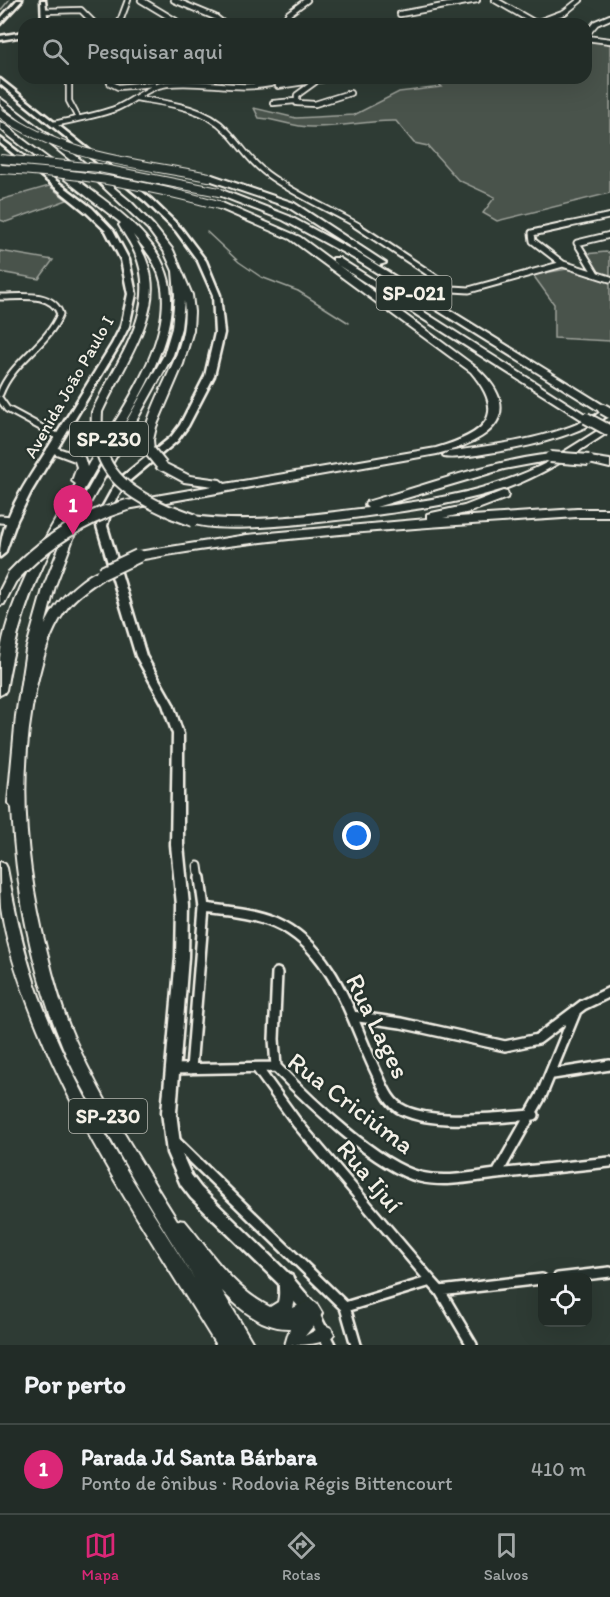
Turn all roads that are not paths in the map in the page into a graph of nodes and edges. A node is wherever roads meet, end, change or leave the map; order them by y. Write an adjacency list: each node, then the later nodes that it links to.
1 (20, 0): 21 (main road)
2 (43, 0): 10 (main road)
3 (128, 0): 15 (street)
4 (141, 0): 16 (street)
5 (174, 0): 17 (street)
6 (307, 0): 18 (street)
7 (477, 0): 11 (street)
8 (495, 0): 19 (street)
9 (580, 0): 20 (street)
10 (44, 11): 13 (main road); 14 (street)
11 (400, 14)
12 (610, 17): 22 (street)
13 (45, 18)
14 (89, 18)
15 (121, 18)
16 (171, 18)
17 (217, 18)
18 (286, 18)
19 (525, 18)
20 (550, 18)
21 (0, 22)
22 (592, 29)
23 (18, 35): 24 (main road)
24 (2, 38)
25 (592, 38): 26 (street)
26 (610, 41)
27 (0, 81): 43 (main road)
28 (69, 84): 41 (street)
29 (112, 84): 30 (street)
30 (167, 84): 34 (street); 36 (street)
31 (273, 84): 34 (street)
32 (297, 84): 34 (street)
33 (312, 84): 38 (street)
34 (261, 88)
35 (350, 93): 38 (street)
36 (136, 98): 41 (street); 52 (street)
37 (0, 100): 53 (highway, SP-230)
38 (295, 101): 39 (street)
39 (273, 103)
40 (0, 113): 57 (highway, bridge)
41 (78, 118): 43 (street)
42 (0, 124): 48 (highway, SP-230)
43 (54, 124): 84 (main road)
44 (0, 140): 45 (main road, Avenida João Paulo I)
45 (4, 147): 63 (main road, Avenida João Paulo I)
46 (0, 159): 57 (highway, SP-021, bridge)
47 (0, 169): 50 (highway, SP-021, bridge)
48 (102, 202): 70 (highway, bridge); 73 (highway, SP-230)
49 (610, 216): 52 (street)
50 (290, 235): 62 (highway, SP-021, bridge); 67 (highway)
51 (610, 235): 54 (street)
52 (562, 264): 54 (street)
53 (177, 270): 68 (highway, bridge); 79 (highway, SP-230)
54 (596, 274): 55 (street)
55 (610, 279)
56 (0, 297): 58 (street)
57 (532, 365): 60 (highway, SP-021)
58 (0, 394)
59 (0, 399): 63 (street)
60 (608, 411): 67 (highway)
61 (610, 426): 65 (highway)
62 (610, 431)
63 (59, 437): 64 (main road, Avenida João Paulo I)
64 (52, 449): 72 (main road, Avenida João Paulo I); 73 (highway)
65 (551, 461): 66 (highway, bridge); 70 (highway); 70 (highway); 74 (highway)
66 (610, 464)
67 (361, 466): 68 (highway)
68 (248, 485): 76 (highway, bridge)
69 (610, 513): 74 (highway)
70 (322, 517)
71 (0, 519): 72 (street)
72 (12, 520): 75 (main road, Avenida João Paulo I)
73 (56, 531): 77 (highway, SP-230)
74 (340, 531): 79 (highway, bridge)
75 (0, 554)
76 (0, 601)
77 (0, 690)
78 (198, 866): 81 (street)
79 (7, 868): 82 (highway, SP-230); 99 (highway, SP-230)
80 (0, 901): 82 (highway)
81 (204, 908): 83 (street); 88 (street, Rua Lages)
82 (14, 935): 110 (highway, SP-230)
83 (200, 956): 84 (street); 93 (street)
84 (182, 957): 92 (main road)
85 (277, 973): 90 (street)
86 (610, 992): 87 (street)
87 (575, 1013): 88 (street); 94 (street)
88 (352, 1016): 95 (street, Rua Lages)
89 (610, 1065): 94 (street)
90 (276, 1067): 91 (street, Rua Criciúma); 98 (street, Rua Criciúma)
91 (257, 1068): 93 (street, Rua Criciúma); 104 (street, Rua Ijuí)
92 (172, 1069): 93 (street, Rua Criciúma); 96 (main road)
93 (190, 1069)
94 (553, 1074): 95 (street)
95 (534, 1115): 98 (street)
96 (171, 1137): 103 (main road); 106 (street)
97 (610, 1162): 98 (street, Rua Criciúma)
98 (497, 1174)
99 (160, 1206): 108 (highway); 111 (highway, SP-230)
100 (610, 1272): 101 (street)
101 (592, 1274)
102 (538, 1280): 105 (street)
103 (286, 1281): 107 (main road); 108 (highway)
104 (431, 1281): 105 (street, Rua Ijuí); 106 (street)
105 (440, 1291): 115 (street, Rua Ijuí)
106 (345, 1307): 114 (street)
107 (311, 1311): 108 (highway); 109 (street); 112 (highway)
108 (269, 1317)
109 (327, 1339): 113 (highway)
110 (226, 1345)
111 (245, 1345)
112 (294, 1345)
113 (306, 1345)
114 (356, 1345)
115 (472, 1345)

